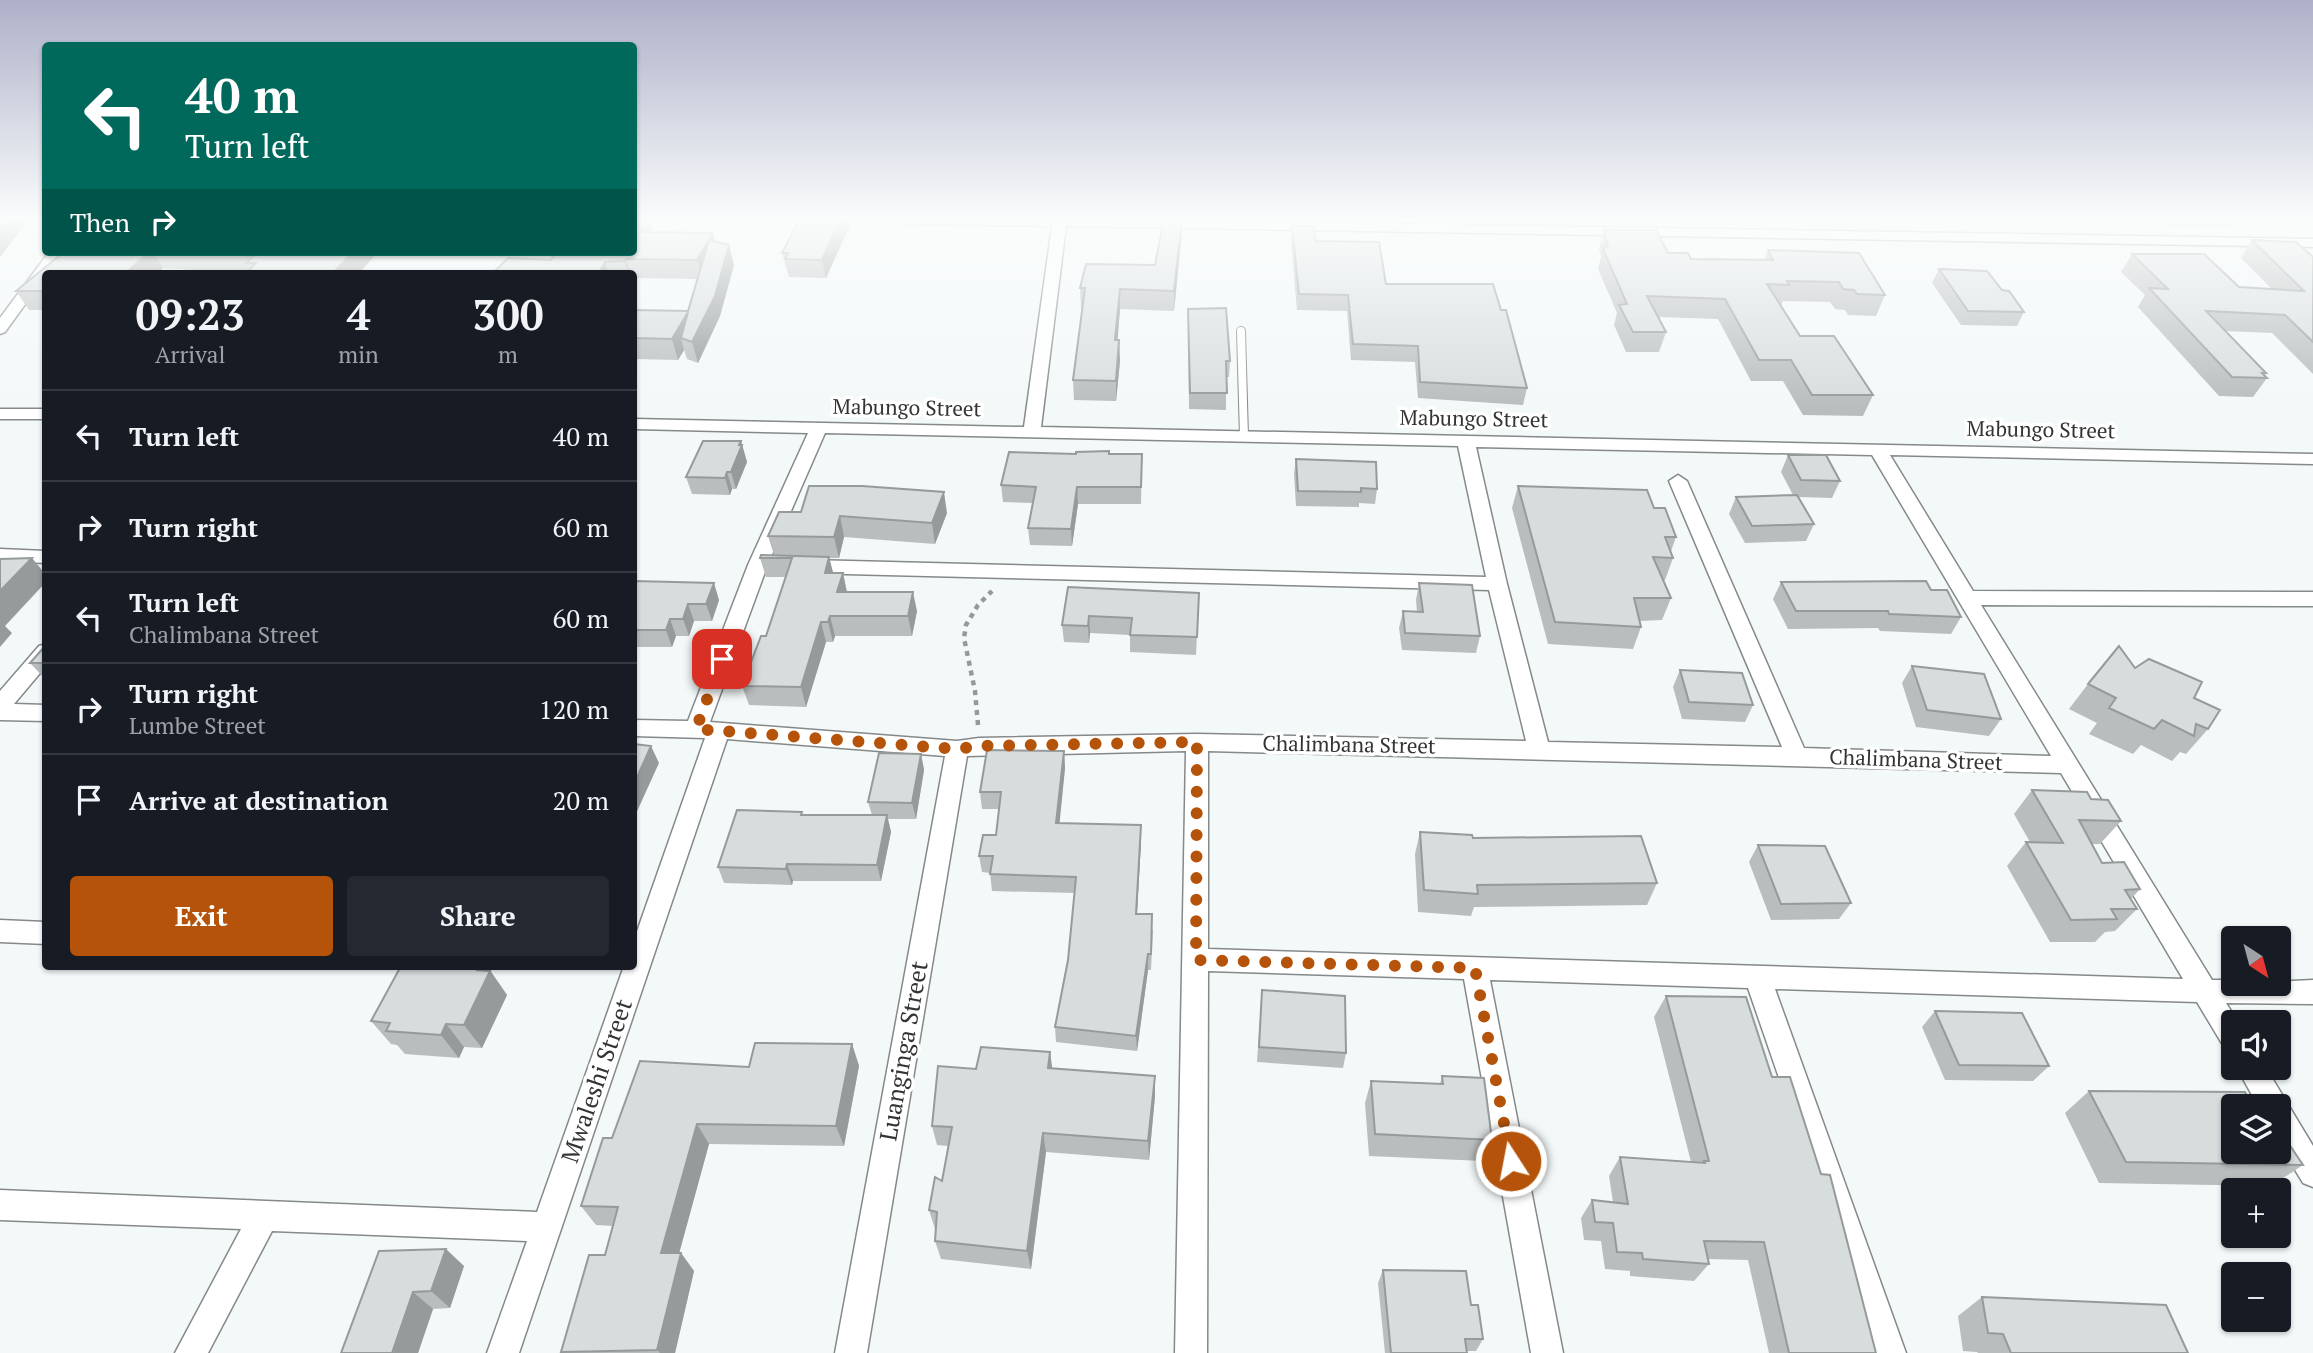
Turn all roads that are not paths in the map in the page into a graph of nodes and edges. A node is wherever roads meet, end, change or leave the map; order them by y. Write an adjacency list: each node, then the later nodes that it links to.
1 (35, 281): 3 (street)
2 (1052, 281): 9 (street)
3 (0, 330)
4 (1241, 331): 10 (lane)
5 (0, 414): 6 (street)
6 (42, 414)
7 (637, 424): 8 (street, Mabungo Street)
8 (818, 429): 9 (street, Mabungo Street); 17 (street, Mwaleshi Street)
9 (1032, 433): 10 (street, Mabungo Street)
10 (1244, 437): 11 (street, Mabungo Street)
11 (1466, 441): 12 (street, Mabungo Street); 18 (street)
12 (1877, 449): 13 (street, Mabungo Street); 19 (street)
13 (2313, 459)
14 (1678, 481): 30 (street)
15 (0, 555): 16 (street)
16 (42, 557)
17 (758, 565): 18 (street); 26 (street, Mwaleshi Street)
18 (1497, 584): 29 (street)
19 (1967, 598): 20 (street); 31 (street)
20 (2313, 599)
21 (42, 656): 22 (street)
22 (0, 706)
23 (0, 712): 24 (street)
24 (42, 713)
25 (637, 728): 26 (street, Chalimbana Street)
26 (707, 730): 28 (street, Chalimbana Street); 34 (street, Mwaleshi Street)
27 (1197, 742): 28 (street, Chalimbana Street); 29 (street, Chalimbana Street); 35 (street)
28 (968, 747): 49 (street, Luanginga Street)
29 (1539, 750): 30 (street, Chalimbana Street)
30 (1797, 756): 31 (street, Chalimbana Street)
31 (2066, 765): 39 (street)
32 (0, 931): 33 (street)
33 (42, 933)
34 (638, 949)
35 (1196, 960): 36 (street); 50 (street)
36 (1475, 968): 38 (street); 51 (street)
37 (631, 970): 46 (street, Mwaleshi Street)
38 (1758, 976): 39 (street); 52 (street)
39 (2206, 992): 40 (street); 41 (street)
40 (2313, 992)
41 (2221, 1018)
42 (2291, 1137): 43 (street)
43 (2313, 1173)
44 (0, 1205): 45 (street)
45 (264, 1216): 46 (street); 47 (street)
46 (546, 1227): 48 (street, Mwaleshi Street)
47 (191, 1353)
48 (503, 1353)
49 (851, 1353)
50 (1191, 1353)
51 (1546, 1353)
52 (1890, 1353)

